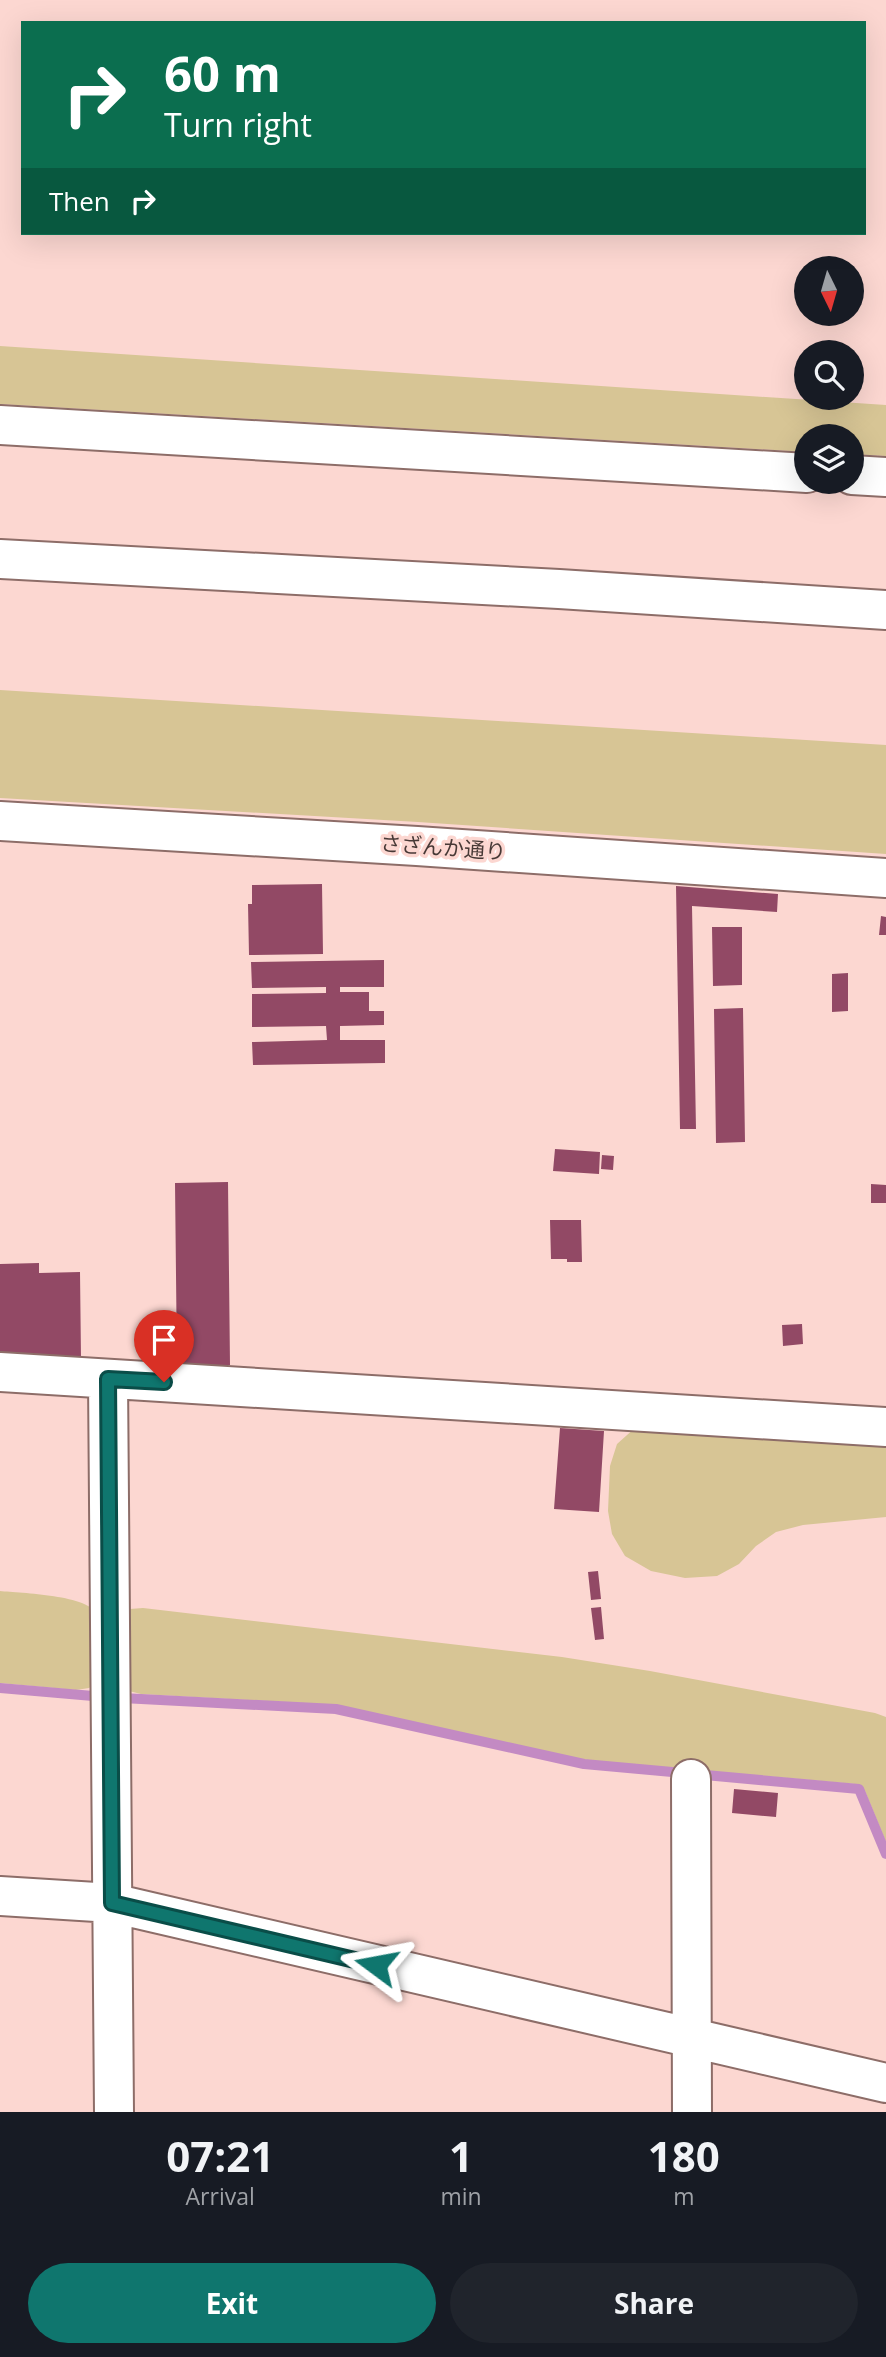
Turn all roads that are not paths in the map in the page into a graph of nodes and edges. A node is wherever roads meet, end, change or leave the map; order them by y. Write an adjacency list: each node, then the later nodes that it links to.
1 (0, 425): 2 (street)
2 (794, 472)
3 (864, 476): 4 (street)
4 (886, 477)
5 (0, 559): 6 (street)
6 (886, 610)
7 (0, 821): 8 (street, さざんか通り)
8 (886, 878)
9 (0, 1372): 10 (street)
10 (108, 1379): 11 (street); 14 (street)
11 (886, 1427)
12 (691, 1779): 15 (street)
13 (0, 1896): 14 (street)
14 (112, 1903): 15 (street); 17 (street)
15 (692, 2039): 16 (street); 18 (street)
16 (886, 2083)
17 (114, 2112)
18 (692, 2112)

